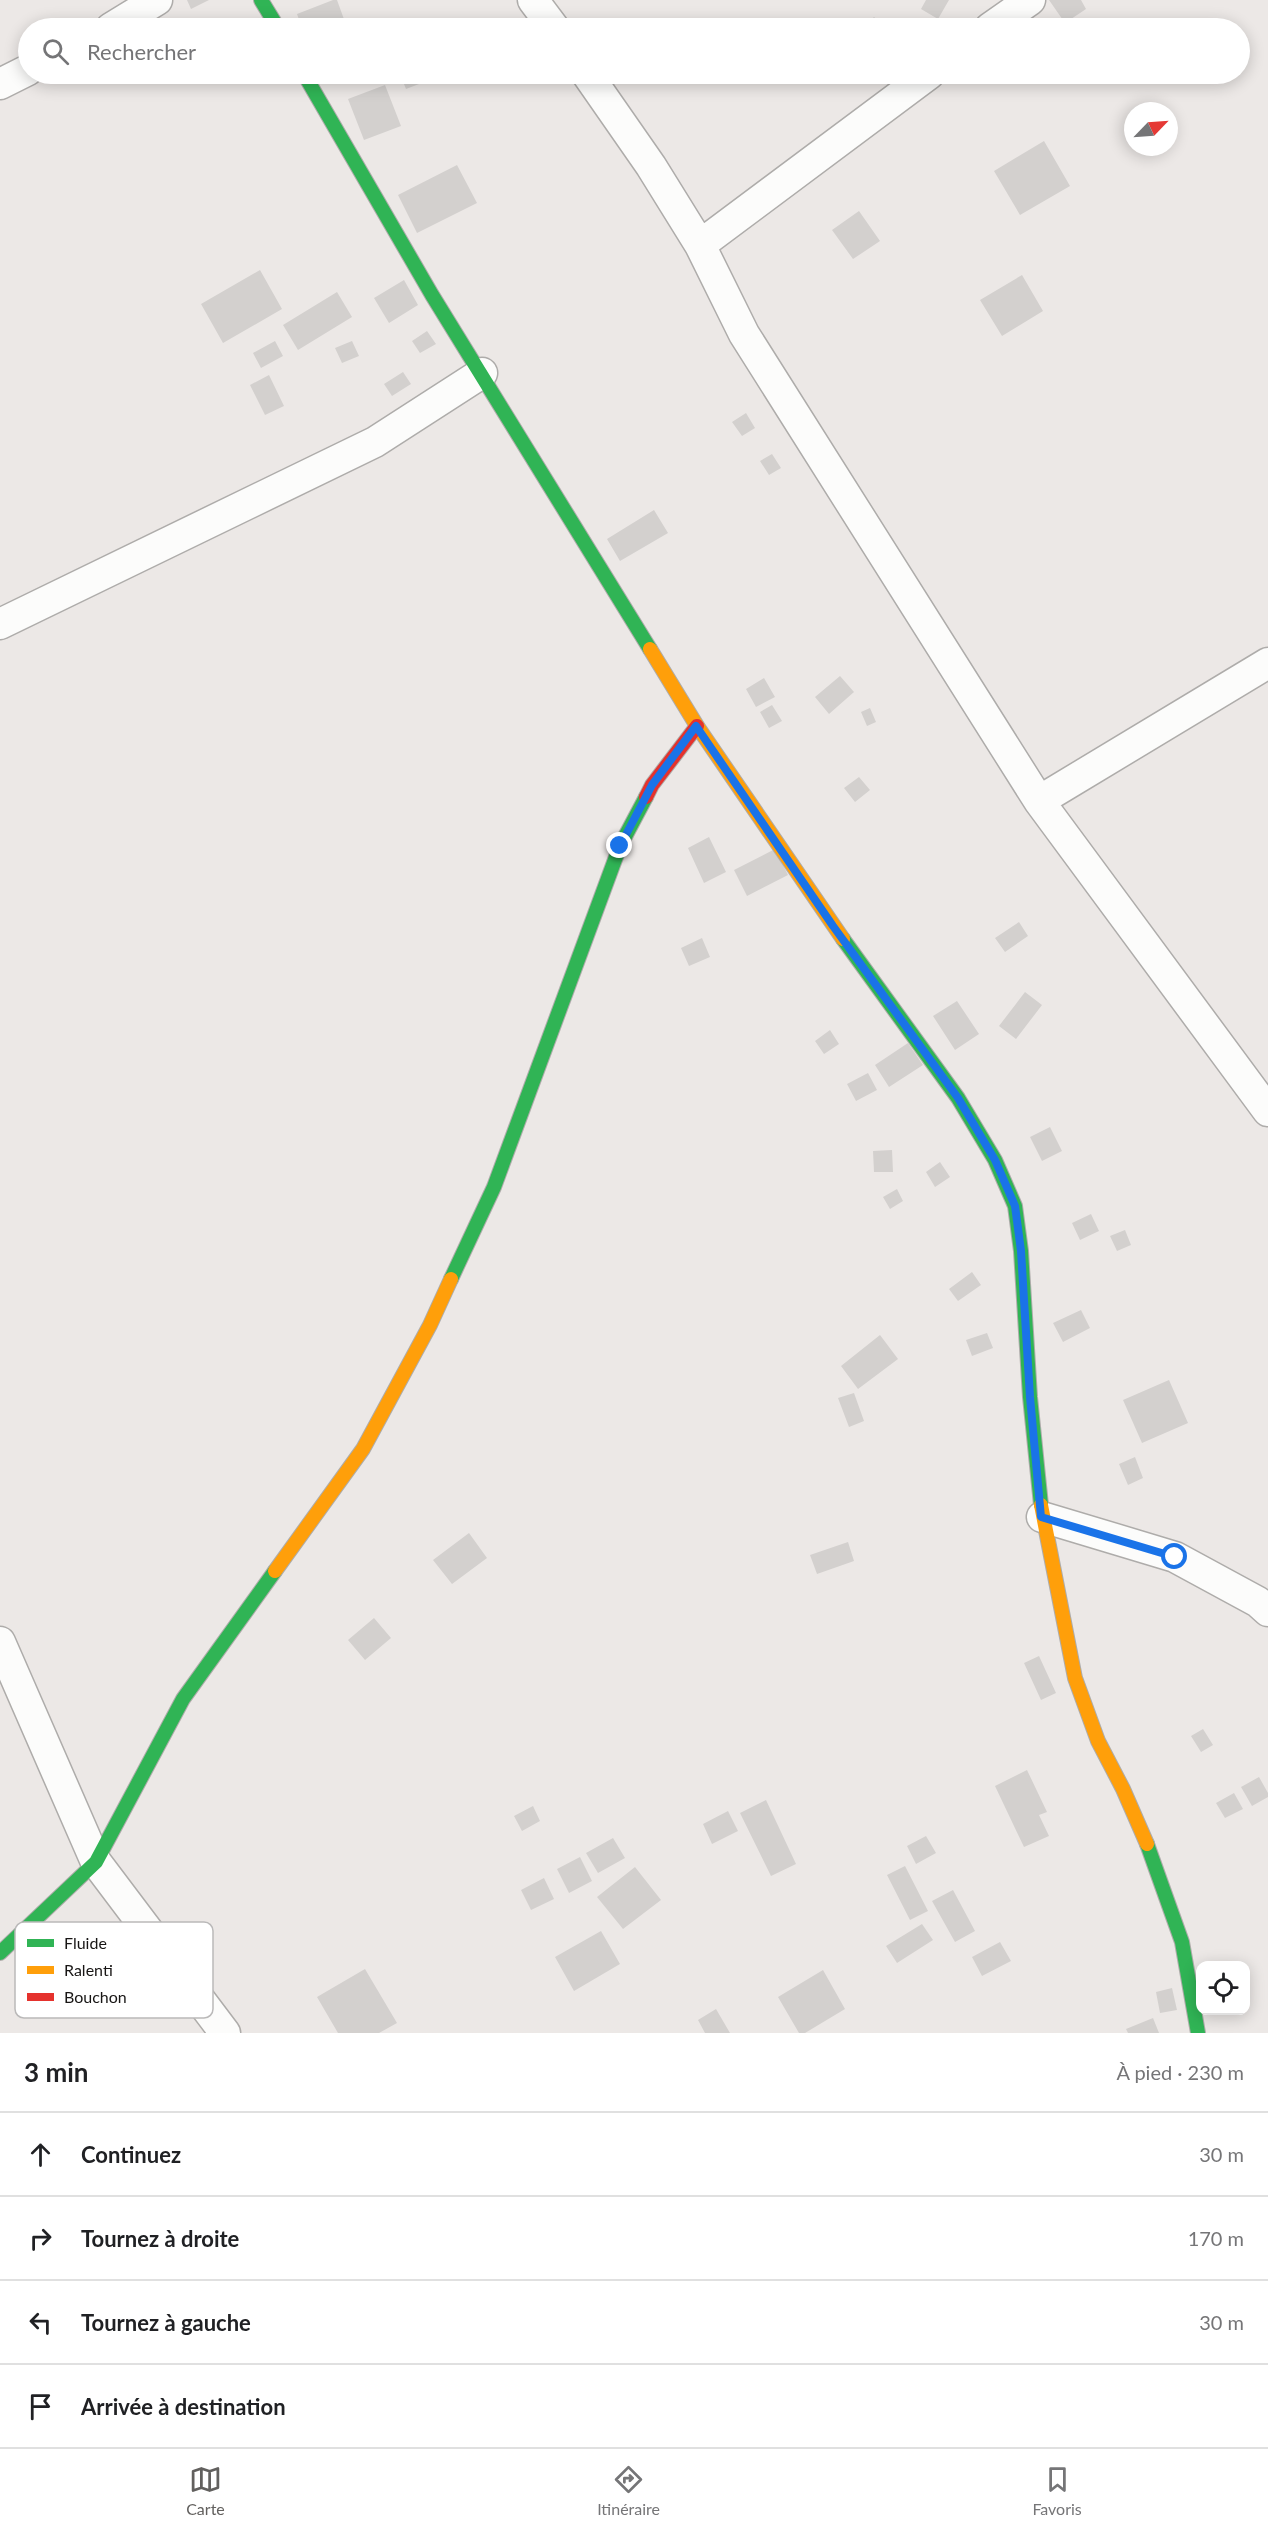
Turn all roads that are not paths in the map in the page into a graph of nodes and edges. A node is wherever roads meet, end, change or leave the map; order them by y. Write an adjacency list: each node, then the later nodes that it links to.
1 (157, 0): 5 (street)
2 (261, 0): 6 (main road)
3 (533, 0): 7 (street)
4 (1030, 0): 8 (street)
5 (127, 18)
6 (272, 18)
7 (546, 18)
8 (1004, 18)
9 (18, 75): 10 (street)
10 (0, 84)
11 (310, 84): 15 (main road)
12 (594, 84): 14 (street)
13 (916, 84): 14 (street)
14 (700, 245): 19 (street)
15 (482, 373): 16 (street); 18 (main road)
16 (0, 624)
17 (1268, 663): 19 (street)
18 (696, 726): 21 (main road); 24 (main road)
19 (1039, 801): 20 (street)
20 (1268, 1111)
21 (1041, 1517): 22 (street); 31 (main road)
22 (1268, 1611)
23 (0, 1641): 24 (street)
24 (96, 1863): 25 (main road); 26 (street)
25 (33, 1922)
26 (141, 1922)
27 (15, 1939): 28 (main road)
28 (0, 1953)
29 (213, 2017): 30 (street)
30 (225, 2033)
31 (1198, 2033)

